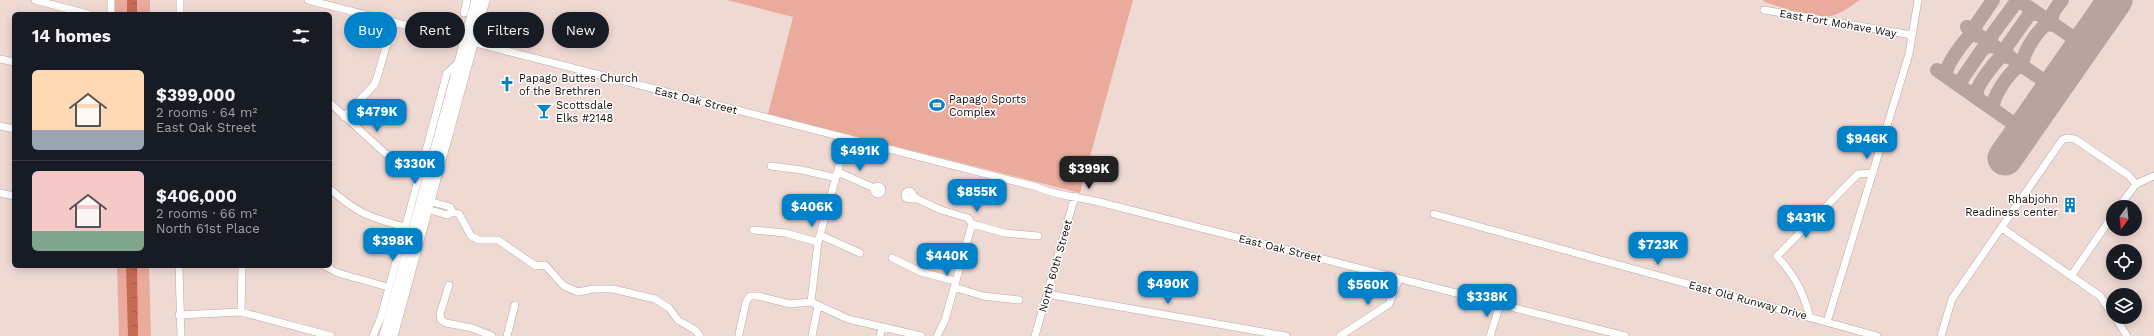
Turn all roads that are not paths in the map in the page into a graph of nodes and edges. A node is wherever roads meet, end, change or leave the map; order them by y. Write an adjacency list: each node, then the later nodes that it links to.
1 (35, 0): 10 (street)
2 (110, 0): 11 (street)
3 (180, 0): 12 (street)
4 (308, 0): 13 (street, East Oak Street)
5 (467, 0): 14 (street)
6 (476, 0): 17 (main road)
7 (485, 0): 17 (main road)
8 (1918, 0): 16 (street)
9 (1764, 10): 16 (street, East Fort Mohave Way)
10 (80, 12)
11 (111, 12)
12 (180, 12)
13 (354, 12)
14 (464, 12)
15 (397, 23): 17 (street, East Oak Street)
16 (1912, 35): 29 (street)
17 (470, 41): 21 (main road); 26 (street, East Oak Street); 40 (main road)
18 (386, 48): 23 (street)
19 (0, 58): 20 (street)
20 (12, 61)
21 (460, 61): 27 (street); 40 (main road)
22 (332, 105): 23 (street)
23 (344, 117): 27 (street)
24 (0, 126): 25 (street)
25 (12, 129)
26 (847, 139): 30 (street); 37 (street, East Oak Street)
27 (422, 166): 44 (street)
28 (770, 166): 30 (street)
29 (1873, 173): 68 (street); 69 (street)
30 (837, 175): 33 (street); 48 (street)
31 (2154, 176): 32 (street)
32 (2136, 184): 39 (street); 45 (street)
33 (874, 188)
34 (332, 190): 44 (street)
35 (0, 193): 36 (street)
36 (12, 196)
37 (1074, 196): 55 (street, East Oak Street); 59 (street, North 60th Street)
38 (913, 197): 42 (street)
39 (2124, 200)
40 (425, 204): 77 (main road); 78 (main road); 81 (street)
41 (1434, 214): 68 (street, East Old Runway Drive)
42 (972, 224): 47 (street); 56 (street)
43 (2106, 225): 54 (street)
44 (405, 226): 58 (street)
45 (2002, 228): 54 (street); 92 (street)
46 (753, 230): 48 (street)
47 (1038, 236)
48 (819, 238): 49 (street); 61 (street)
49 (860, 253)
50 (892, 258): 56 (street)
51 (179, 268): 67 (street)
52 (242, 268): 66 (street)
53 (329, 268): 58 (street)
54 (2071, 276): 64 (street)
55 (1399, 279): 62 (street, East Oak Street); 88 (street)
56 (955, 284): 60 (street); 85 (street)
57 (449, 285): 79 (street)
58 (388, 287): 76 (street)
59 (1047, 294): 73 (street); 86 (street, North 60th Street)
60 (1019, 300)
61 (811, 302): 65 (street); 72 (street)
62 (1500, 304): 89 (street); 90 (street, East Oak Street)
63 (515, 305): 80 (street)
64 (2106, 305)
65 (818, 306): 71 (street); 82 (street)
66 (241, 312): 67 (street); 75 (street)
67 (179, 315): 74 (street)
68 (1810, 318): 69 (street, East Old Runway Drive)
69 (1827, 322): 91 (street, East Old Runway Drive)
70 (2119, 324): 93 (street)
71 (882, 328): 83 (street); 84 (street)
72 (739, 334)
73 (1269, 334): 87 (street)
74 (181, 336)
75 (331, 336)
76 (373, 336)
77 (384, 336)
78 (393, 336)
79 (492, 336)
80 (507, 336)
81 (700, 336)
82 (812, 336)
83 (880, 336)
84 (921, 336)
85 (937, 336)
86 (1035, 336)
87 (1286, 336)
88 (1340, 336)
89 (1490, 336)
90 (1625, 336)
91 (1877, 336)
92 (1941, 336)
93 (2127, 336)

